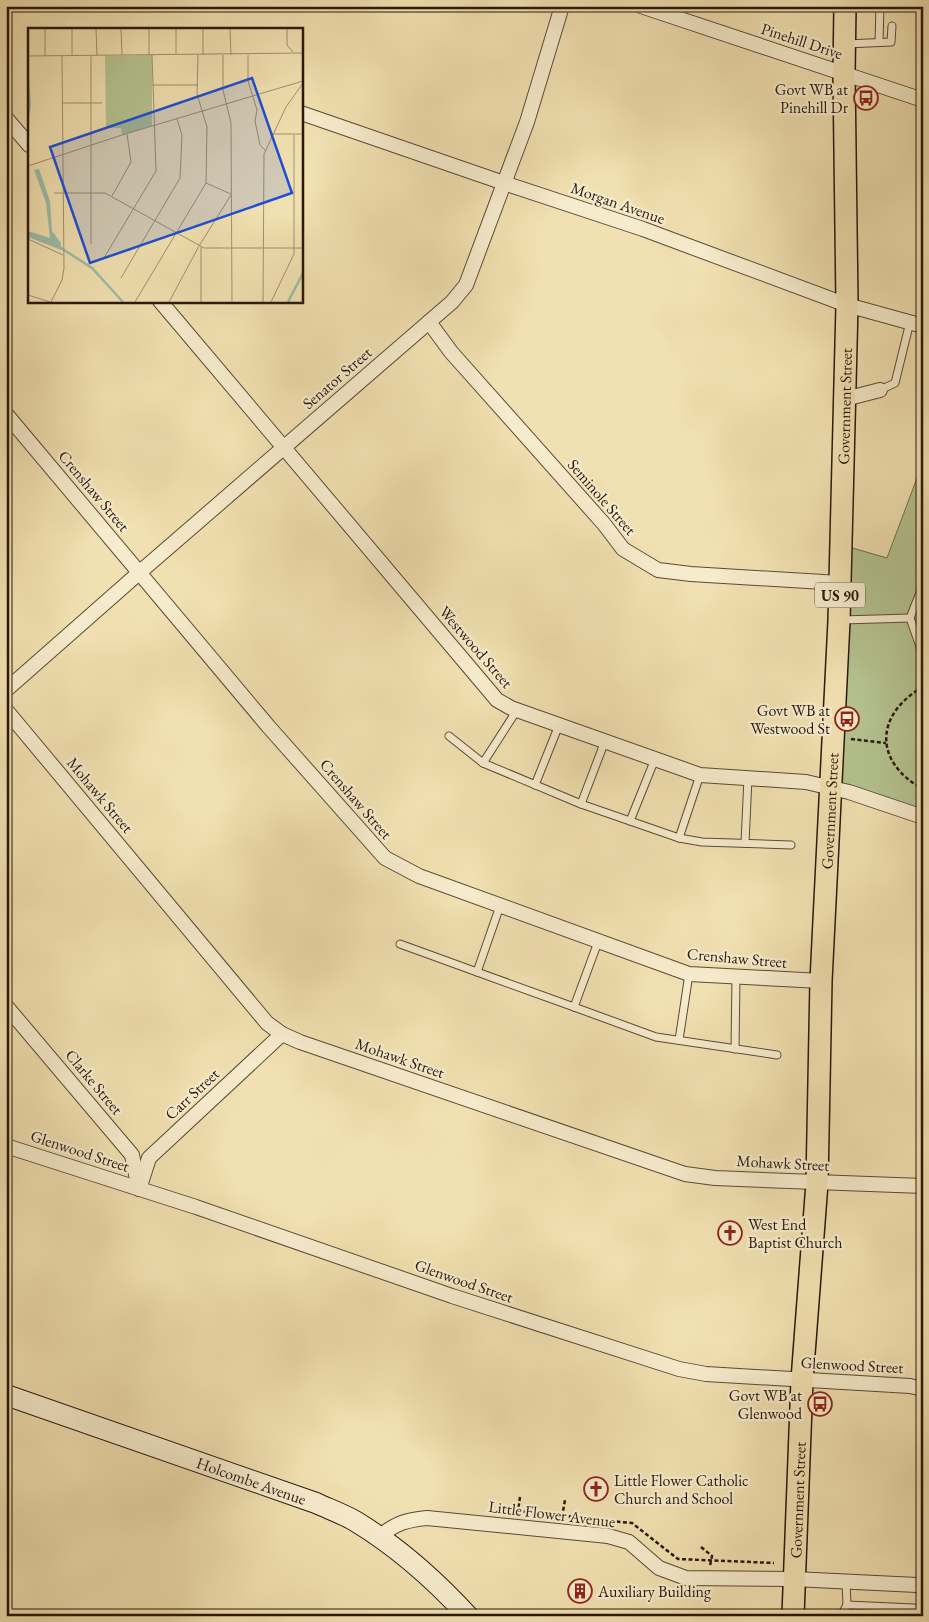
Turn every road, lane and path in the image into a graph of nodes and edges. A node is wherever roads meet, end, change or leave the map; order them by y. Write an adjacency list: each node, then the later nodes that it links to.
1 (562, 6): 13 (street, Senator Street)
2 (641, 6): 8 (street, Pinehill Drive)
3 (845, 6): 7 (main road, Government Street / US 90)
4 (880, 6): 6 (lane)
5 (892, 26): 6 (lane)
6 (879, 42): 7 (lane)
7 (845, 44): 8 (main road, Government Street / US 90)
8 (844, 73): 9 (street, Pinehill Drive); 15 (main road, Government Street / US 90)
9 (923, 100)
10 (302, 113): 13 (street, Morgan Avenue)
11 (6, 118): 12 (street)
12 (28, 144)
13 (504, 183): 15 (street, Morgan Avenue); 16 (street, Senator Street)
14 (161, 302): 21 (street, Westwood Street)
15 (846, 305): 17 (street, Morgan Avenue); 19 (main road, Government Street / US 90)
16 (429, 322): 21 (street, Senator Street); 23 (street, Seminole Street)
17 (917, 324): 18 (lane)
18 (880, 390): 19 (street)
19 (846, 400): 23 (main road, Government Street / US 90)
20 (6, 414): 22 (street, Crenshaw Street)
21 (283, 447): 22 (street, Senator Street); 31 (street, Westwood Street)
22 (140, 572): 29 (street, Senator Street); 50 (street, Crenshaw Street)
23 (840, 584): 26 (main road, Government Street / US 90)
24 (923, 585): 25 (lane)
25 (910, 618): 26 (lane); 27 (lane)
26 (839, 621): 42 (main road, Government Street / US 90)
27 (923, 655)
28 (923, 687): 36 (path)
29 (6, 690)
30 (6, 710): 59 (street, Mohawk Street)
31 (517, 710): 32 (street, Westwood Street); 38 (lane)
32 (559, 725): 35 (street, Westwood Street); 41 (lane)
33 (449, 736): 38 (lane)
34 (851, 739): 36 (path)
35 (605, 742): 37 (street, Westwood Street); 44 (lane)
36 (886, 742): 43 (path)
37 (655, 759): 39 (street, Westwood Street); 46 (lane)
38 (484, 763): 41 (lane)
39 (700, 775): 40 (street, Westwood Street); 47 (lane)
40 (748, 778): 42 (street, Westwood Street); 48 (lane)
41 (535, 785): 44 (lane)
42 (830, 788): 45 (street, Westwood Street); 56 (main road, Government Street / US 90)
43 (923, 789)
44 (581, 804): 46 (lane)
45 (923, 817)
46 (630, 821): 47 (lane)
47 (679, 838): 48 (lane)
48 (745, 843): 49 (lane)
49 (791, 845)
50 (500, 906): 51 (street, Crenshaw Street); 53 (lane)
51 (598, 942): 54 (street, Crenshaw Street); 58 (lane)
52 (400, 944): 53 (lane)
53 (477, 972): 58 (lane)
54 (689, 974): 55 (street, Crenshaw Street); 60 (lane)
55 (736, 977): 56 (street, Crenshaw Street); 61 (lane)
56 (821, 981): 64 (main road, Government Street / US 90)
57 (6, 1006): 66 (street, Clarke Street)
58 (574, 1007): 60 (lane)
59 (282, 1034): 64 (street, Mohawk Street); 66 (street, Carr Street)
60 (680, 1040): 61 (lane)
61 (735, 1049): 62 (lane)
62 (777, 1055)
63 (6, 1146): 66 (street, Glenwood Street)
64 (816, 1183): 65 (street, Mohawk Street); 67 (main road, Government Street / US 90)
65 (923, 1186)
66 (139, 1189): 67 (street, Glenwood Street)
67 (802, 1380): 68 (street, Glenwood Street); 73 (main road, Government Street / US 90)
68 (923, 1389)
69 (6, 1394): 70 (street, Holcombe Avenue)
70 (380, 1537): 73 (street, Little Flower Avenue); 79 (street, Holcombe Avenue)
71 (712, 1561): 72 (path)
72 (774, 1563)
73 (794, 1580): 74 (street, Little Flower Avenue); 80 (main road, Government Street / US 90)
74 (846, 1582): 75 (street, Little Flower Avenue); 76 (lane)
75 (923, 1588)
76 (847, 1605): 77 (lane); 81 (lane)
77 (899, 1608): 78 (lane); 82 (lane)
78 (923, 1612)
79 (468, 1616)
80 (793, 1616)
81 (841, 1616)
82 (900, 1616)

